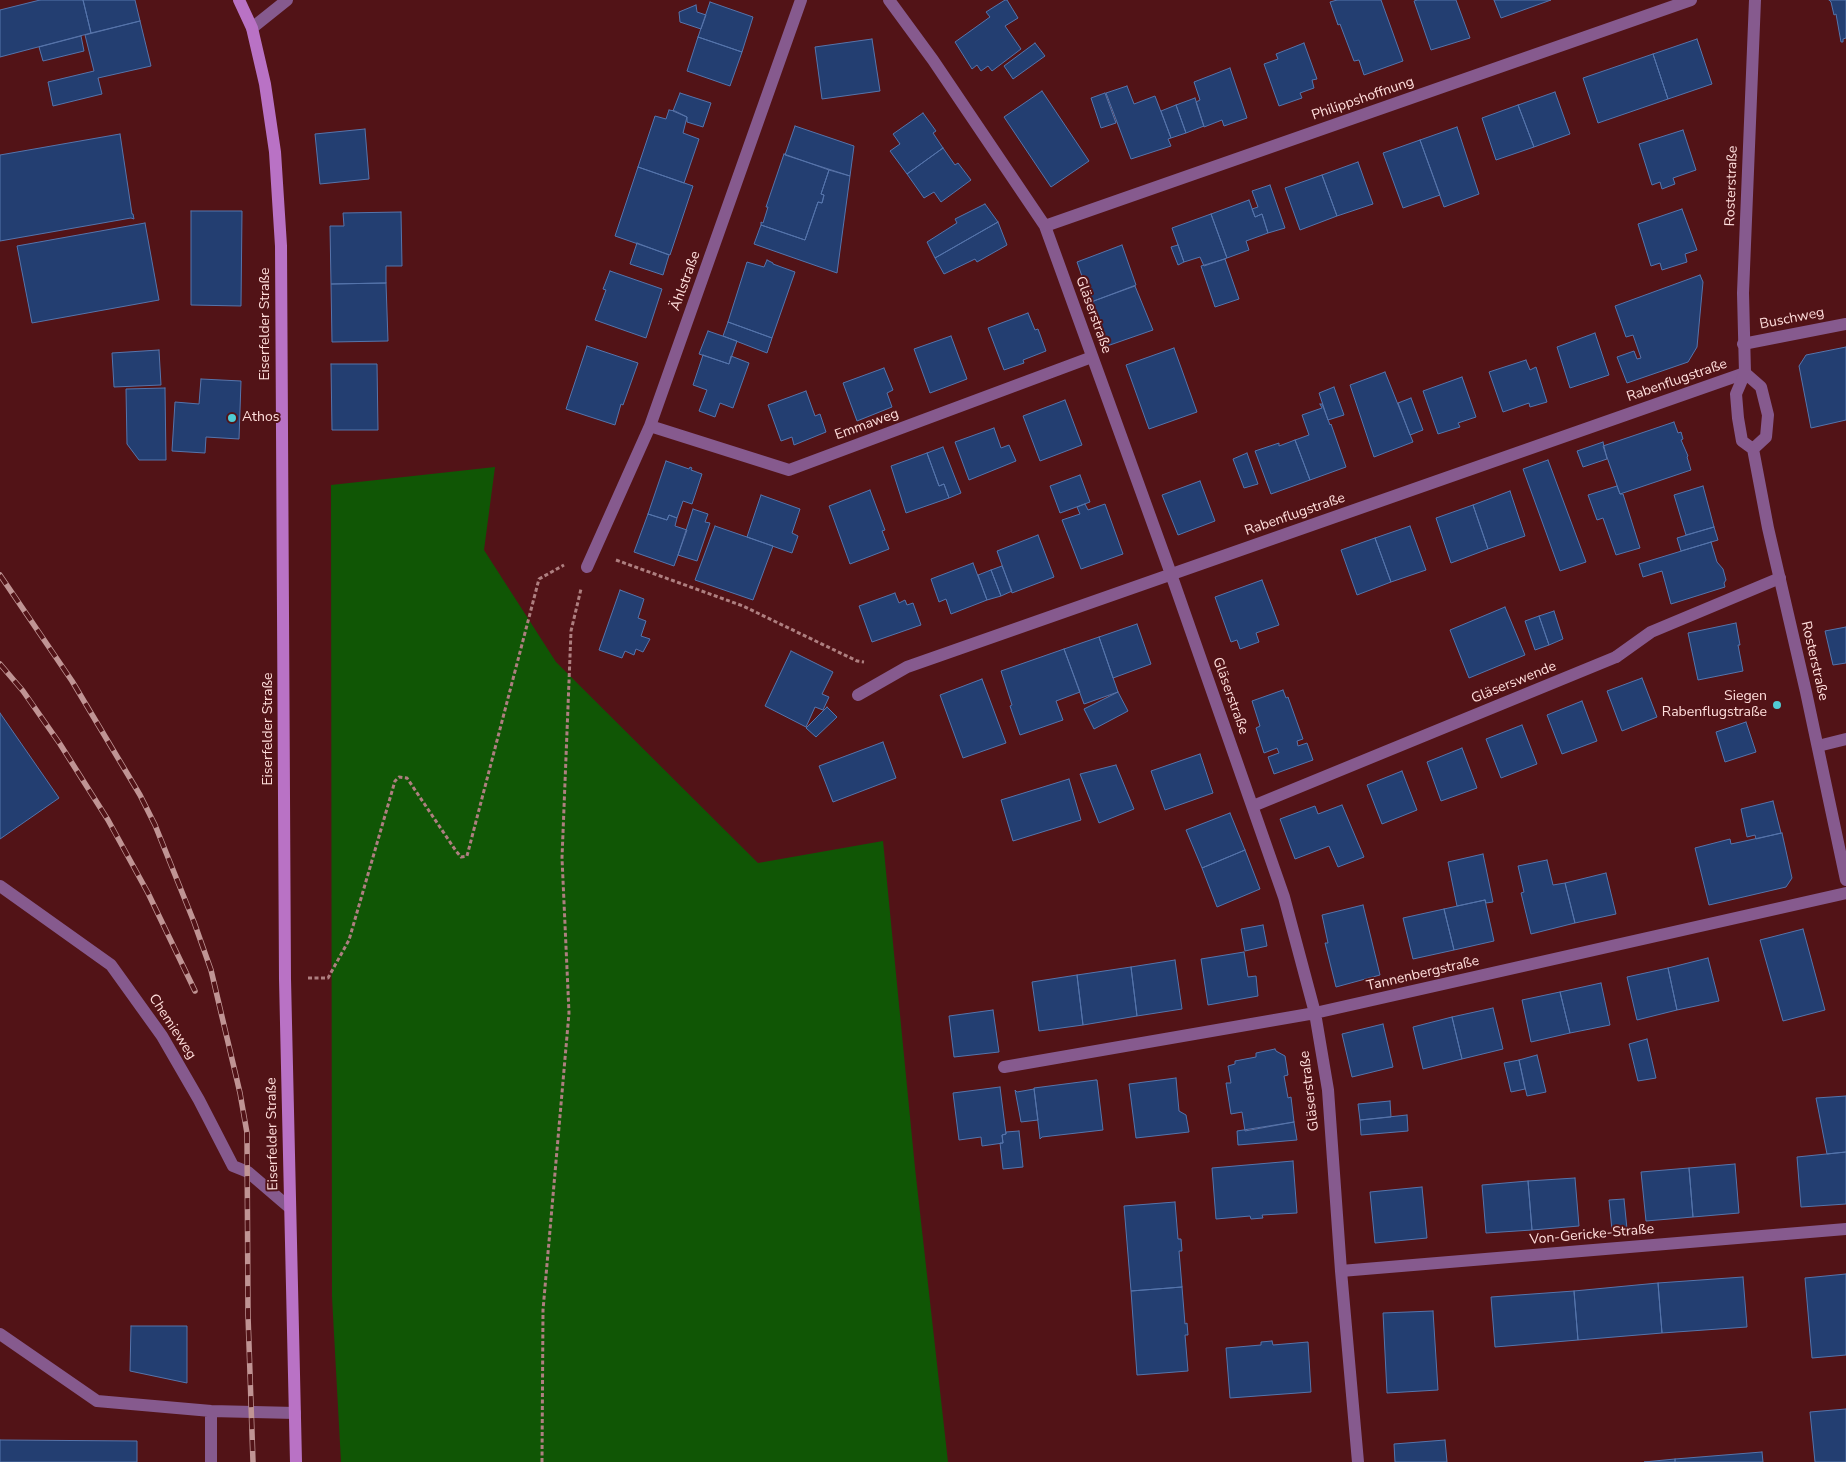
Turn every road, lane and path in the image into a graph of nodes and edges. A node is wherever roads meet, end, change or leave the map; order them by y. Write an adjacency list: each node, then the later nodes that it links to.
1 (239, 0): 7 (main road, Eiserfelder Straße)
2 (287, 0): 7 (street)
3 (801, 0): 13 (street, Ählstraße)
4 (889, 0): 8 (street, Gläserstraße)
5 (1691, 0): 8 (street, Philippshoffnung)
6 (1755, 0): 10 (street, Rosterstraße)
7 (252, 28): 26 (main road, Eiserfelder Straße)
8 (1045, 226): 11 (street, Gläserstraße)
9 (1846, 324): 10 (street, Buschweg)
10 (1743, 344): 12 (street, Rosterstraße)
11 (1092, 357): 13 (street, Emmaweg); 16 (street, Gläserstraße)
12 (1745, 372): 14 (street, Rosterstraße); 14 (street); 16 (street, Rabenflugstraße)
13 (650, 426): 15 (street, Ählstraße)
14 (1754, 449): 17 (street, Rosterstraße)
15 (587, 566): 18 (path); 26 (path); 37 (path)
16 (1171, 574): 19 (street, Rabenflugstraße); 22 (street, Gläserstraße)
17 (1780, 578): 21 (street, Rosterstraße); 22 (street, Gläserswende)
18 (865, 662)
19 (858, 695)
20 (1846, 739): 21 (street)
21 (1818, 746): 23 (street, Rosterstraße)
22 (1253, 806): 27 (street, Gläserstraße)
23 (1846, 880)
24 (0, 886): 29 (street, Chemieweg)
25 (1846, 894): 27 (street, Tannenbergstraße)
26 (285, 979): 29 (main road, Eiserfelder Straße)
27 (1315, 1013): 28 (street, Tannenbergstraße); 31 (street, Gläserstraße)
28 (1004, 1067)
29 (290, 1208): 34 (main road, Eiserfelder Straße)
30 (1846, 1229): 31 (street, Von-Gericke-Straße)
31 (1340, 1272): 38 (street, Gläserstraße)
32 (0, 1334): 33 (street)
33 (211, 1411): 34 (street); 35 (street)
34 (295, 1413): 36 (main road, Eiserfelder Straße)
35 (211, 1462)
36 (296, 1462)
37 (542, 1462)
38 (1358, 1462)

